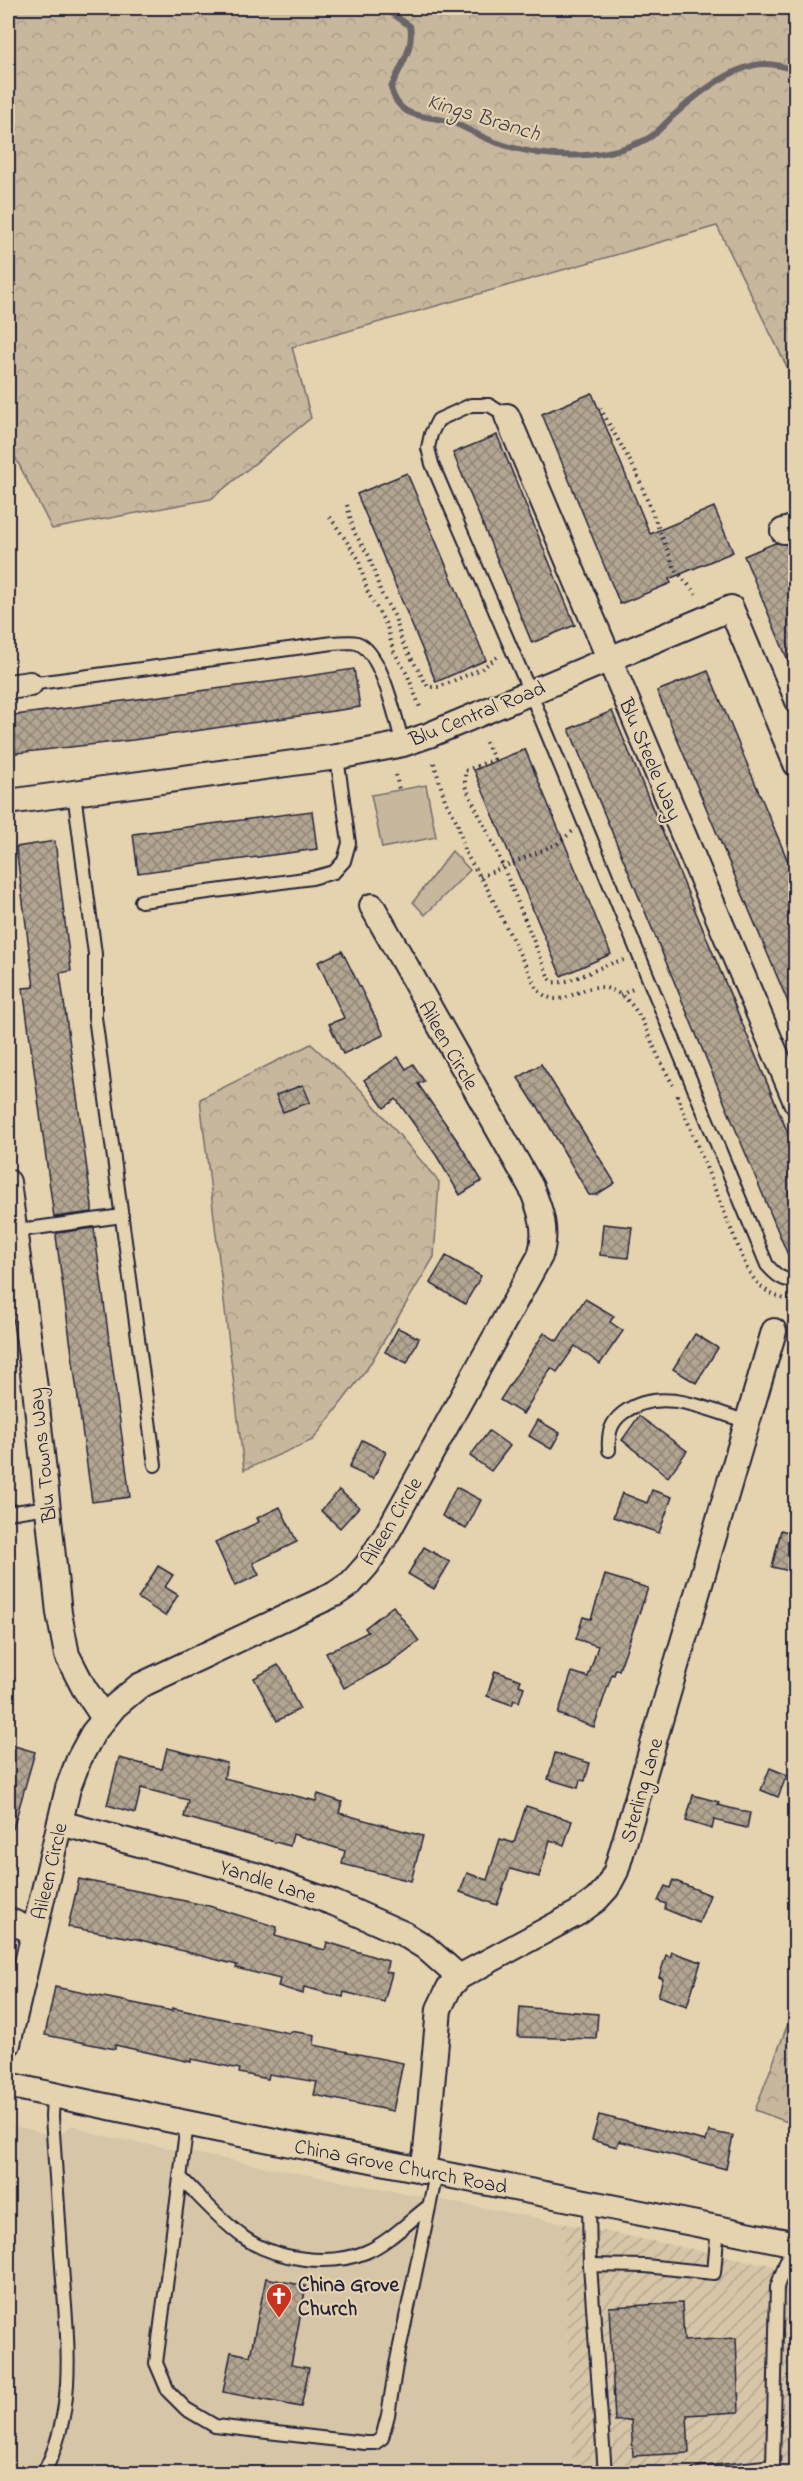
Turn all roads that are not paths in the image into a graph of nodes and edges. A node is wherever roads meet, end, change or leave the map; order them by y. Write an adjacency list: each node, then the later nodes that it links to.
1 (507, 416): 2 (street, Blu Steele Way); 4 (lane)
2 (609, 659): 4 (street, Blu Central Road); 7 (street, Blu Central Road); 12 (street, Blu Steele Way)
3 (19, 686): 5 (lane)
4 (530, 692): 5 (street, Blu Central Road); 16 (lane)
5 (403, 744): 6 (street, Blu Central Road)
6 (337, 757): 8 (street, Blu Central Road); 10 (lane)
7 (795, 764)
8 (74, 793): 9 (street, Blu Central Road); 14 (lane)
9 (8, 802)
10 (141, 901)
11 (372, 906): 23 (street, Aileen Circle)
12 (795, 1102)
13 (8, 1182): 15 (street, Blu Towns Way)
14 (122, 1216): 15 (lane); 20 (lane)
15 (14, 1231): 21 (street, Blu Towns Way)
16 (795, 1280)
17 (774, 1331): 18 (street, Sterling Lane)
18 (748, 1422): 19 (lane); 27 (street, Sterling Lane)
19 (609, 1450)
20 (155, 1465)
21 (48, 1508): 22 (lane); 23 (street, Blu Towns Way)
22 (8, 1513)
23 (104, 1718): 24 (street, Aileen Circle)
24 (60, 1823): 26 (street, Aileen Circle); 27 (street, Yandle Lane)
25 (8, 1920): 26 (street)
26 (34, 1932): 28 (street, Aileen Circle)
27 (459, 1977): 32 (street, Sterling Lane)
28 (8, 2044)
29 (8, 2085): 30 (street, China Grove Church Road)
30 (53, 2095): 31 (street, China Grove Church Road); 39 (lane)
31 (187, 2124): 32 (street, China Grove Church Road); 33 (lane)
32 (429, 2172): 34 (street, China Grove Church Road); 35 (lane)
33 (180, 2177): 35 (lane); 35 (lane)
34 (589, 2204): 36 (street, China Grove Church Road); 38 (lane)
35 (429, 2206)
36 (717, 2226): 37 (street, China Grove Church Road); 38 (lane)
37 (794, 2243): 41 (lane)
38 (590, 2265): 40 (lane)
39 (43, 2474)
40 (605, 2474)
41 (698, 2474)

